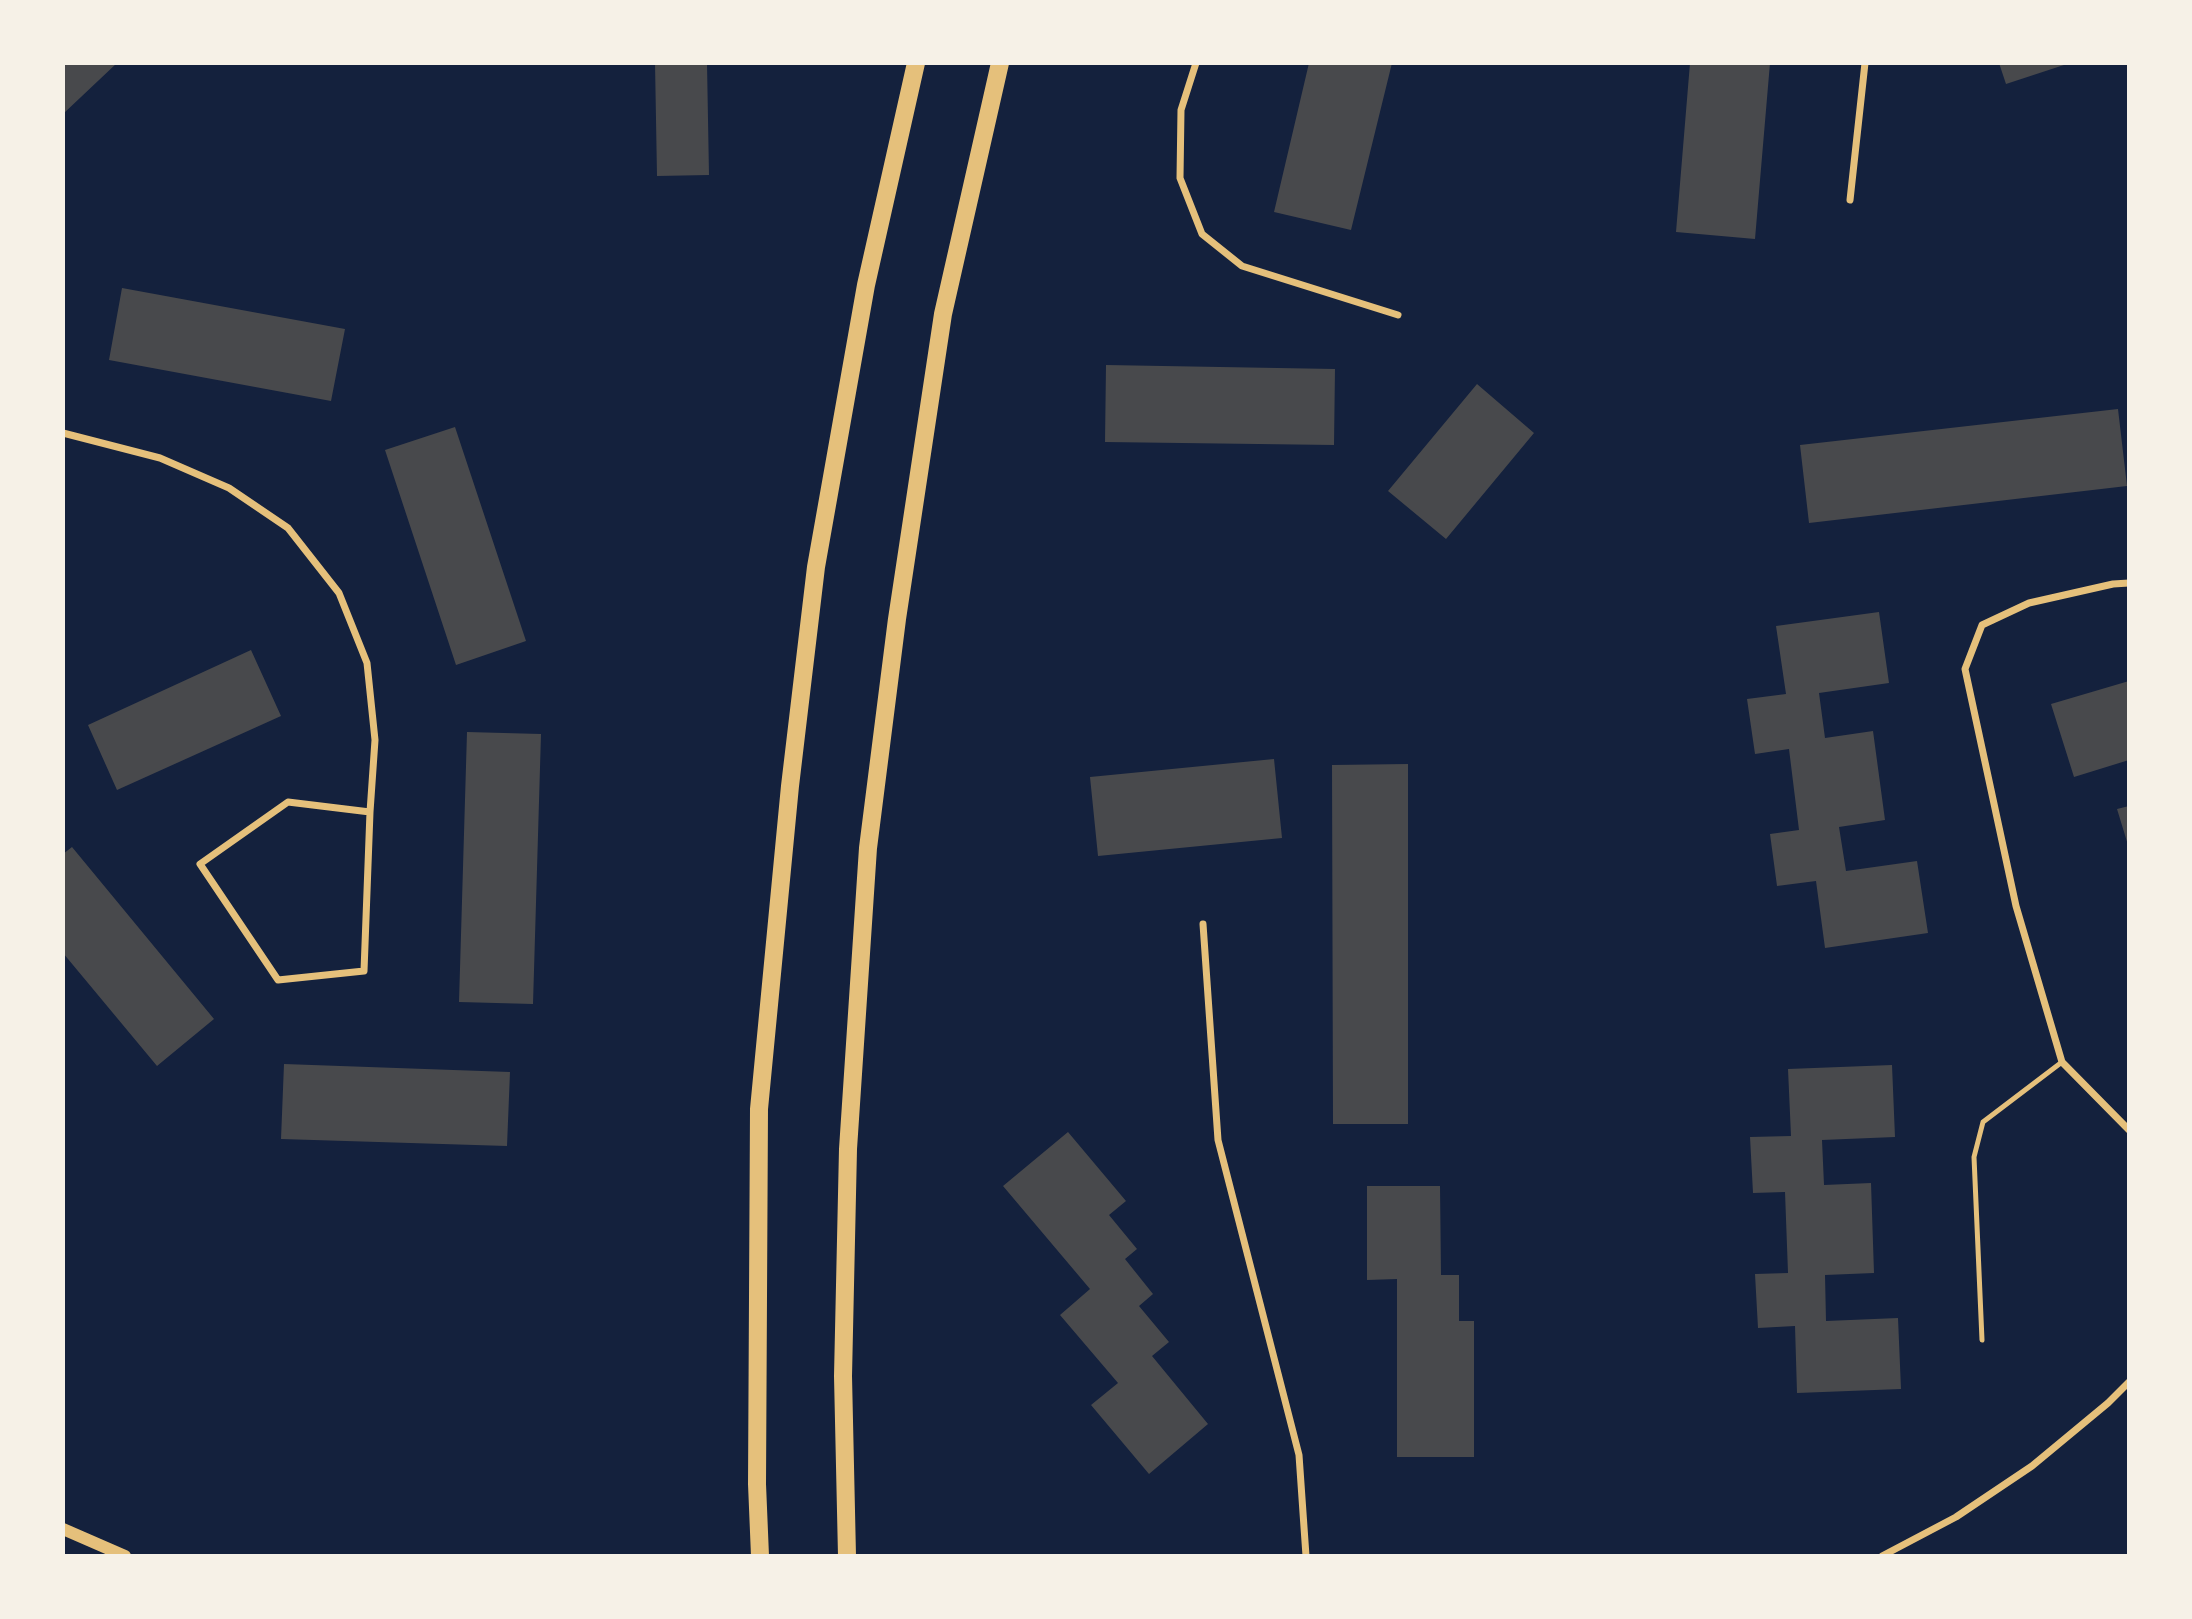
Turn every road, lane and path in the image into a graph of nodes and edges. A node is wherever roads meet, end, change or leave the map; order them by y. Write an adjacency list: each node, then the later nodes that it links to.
1 (916, 63): 17 (main road)
2 (1000, 63): 18 (main road)
3 (1196, 63): 6 (street)
4 (1865, 63): 5 (street)
5 (1850, 200)
6 (1398, 315)
7 (63, 433): 9 (street)
8 (2129, 583): 11 (street)
9 (370, 812): 9 (street)
10 (1203, 924): 19 (street)
11 (2062, 1062): 12 (street); 13 (lane)
12 (2129, 1130)
13 (1982, 1340)
14 (2129, 1382): 20 (street)
15 (63, 1529): 16 (street)
16 (125, 1556)
17 (760, 1556)
18 (847, 1556)
19 (1306, 1556)
20 (1882, 1556)

